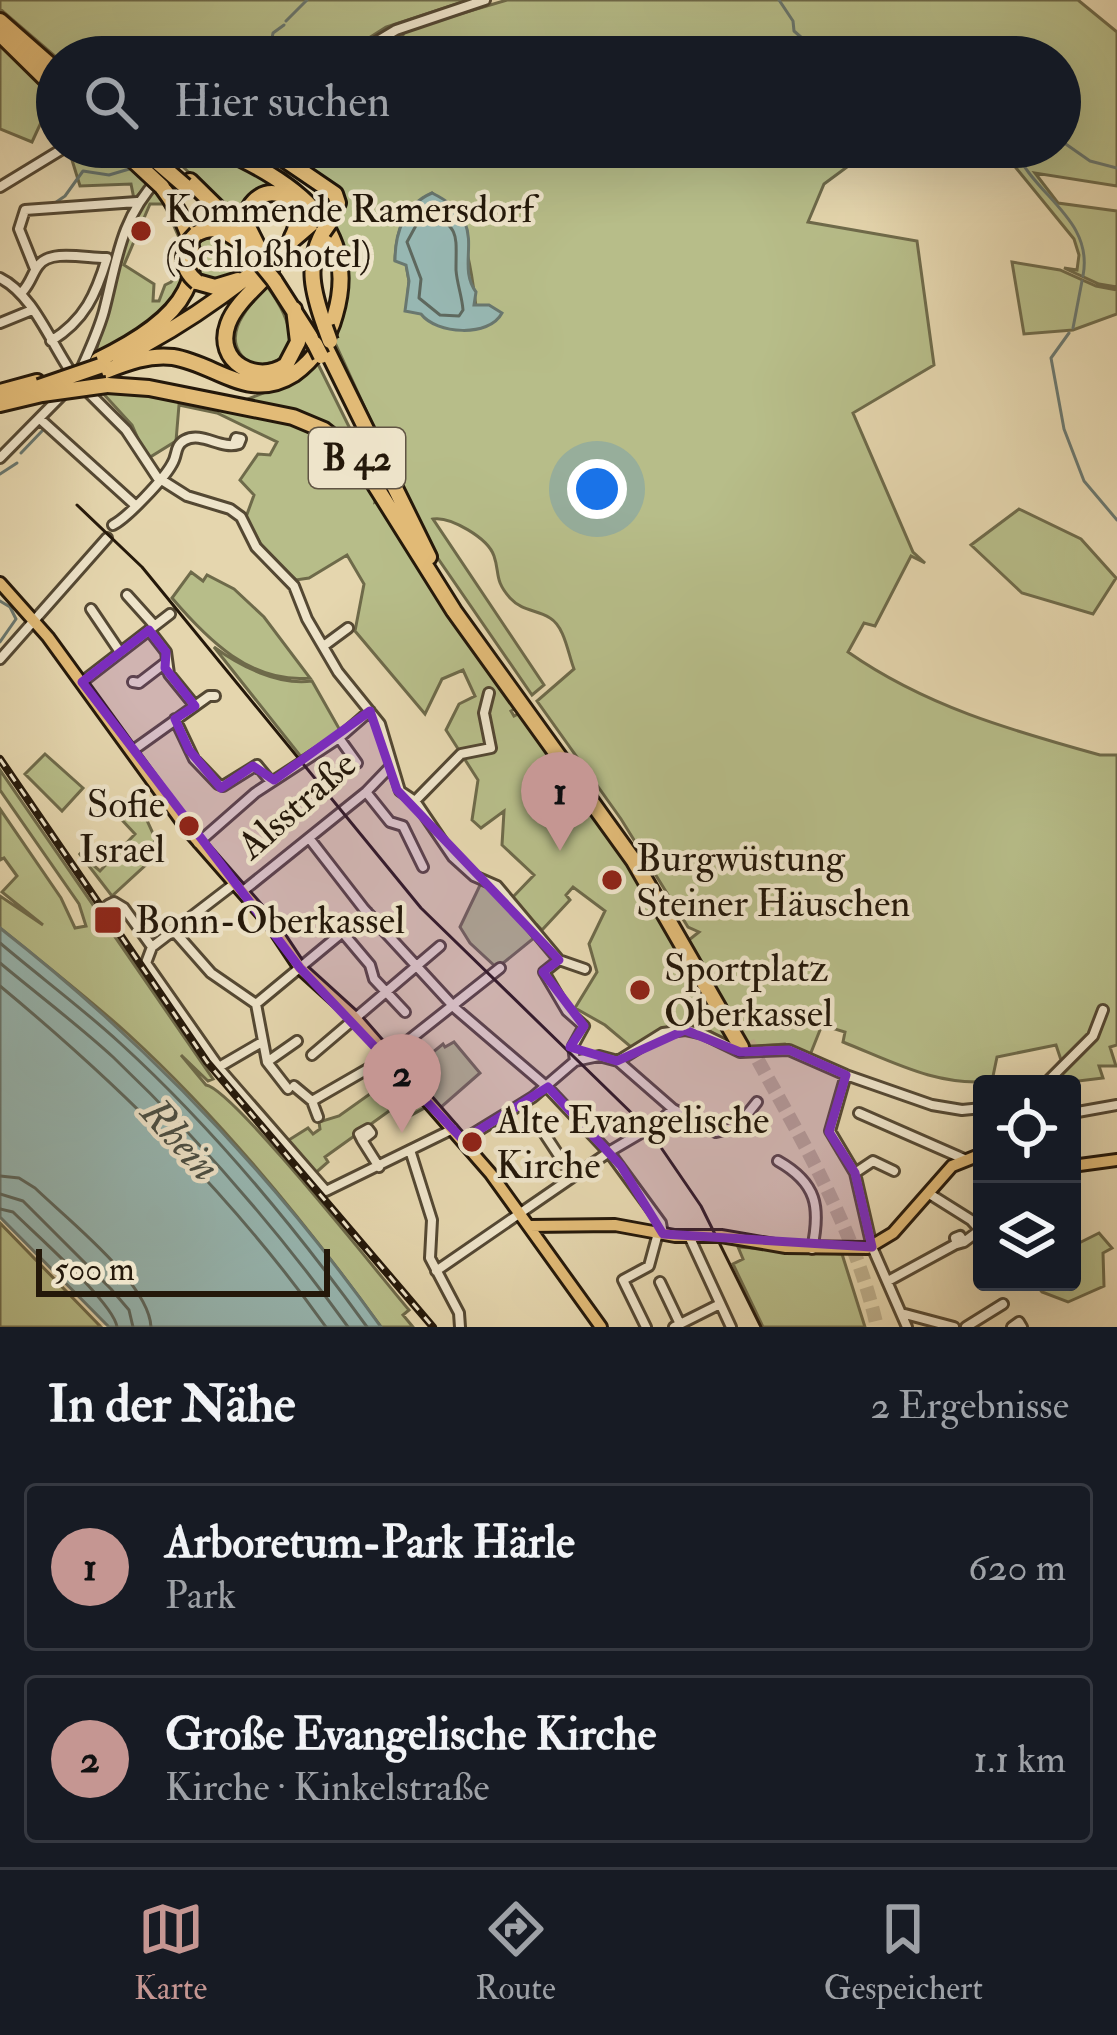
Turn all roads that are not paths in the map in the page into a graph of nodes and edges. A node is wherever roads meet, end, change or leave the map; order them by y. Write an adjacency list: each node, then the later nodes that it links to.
1 (485, 0): 4 (street)
2 (0, 21): 5 (highway)
3 (2, 36): 6 (highway); 7 (highway)
4 (386, 36)
5 (36, 52)
6 (36, 64)
7 (36, 69)
8 (36, 165): 16 (street)
9 (142, 168): 30 (highway, bridge)
10 (168, 168): 15 (highway, bridge)
11 (172, 168): 15 (highway, bridge)
12 (173, 168): 17 (street)
13 (257, 168): 30 (highway)
14 (296, 168): 18 (highway)
15 (188, 183): 20 (highway)
16 (0, 187)
17 (138, 202): 21 (street); 31 (street)
18 (326, 217): 19 (highway); 22 (highway); 29 (highway)
19 (286, 246): 20 (highway); 20 (highway)
20 (255, 258): 20 (highway, bridge); 22 (highway, bridge); 30 (highway)
21 (35, 271): 24 (street); 28 (street)
22 (274, 276): 25 (highway); 25 (highway); 30 (highway)
23 (0, 278): 24 (street)
24 (23, 291): 26 (street)
25 (297, 307): 29 (highway)
26 (32, 310): 27 (street); 28 (street)
27 (0, 323)
28 (51, 341): 31 (street)
29 (323, 342): 41 (highway, B 42); 41 (highway, B 42)
30 (105, 370): 32 (highway, bridge); 32 (highway, bridge); 41 (highway, B 42)
31 (76, 379): 34 (street); 37 (street)
32 (39, 388): 33 (highway)
33 (0, 397)
34 (40, 419): 36 (street); 38 (street)
35 (234, 444): 37 (street)
36 (0, 458)
37 (160, 478): 38 (street); 49 (street)
38 (135, 505): 39 (street)
39 (112, 525)
40 (106, 538): 46 (street)
41 (428, 571)
42 (0, 584): 46 (main road)
43 (127, 596): 47 (street)
44 (91, 609): 50 (street)
45 (170, 614): 47 (street)
46 (33, 622): 51 (street); 53 (main road)
47 (152, 628): 50 (street); 52 (street)
48 (347, 628): 49 (street)
49 (325, 646): 58 (street)
50 (120, 652): 53 (street)
51 (0, 659)
52 (166, 662): 54 (street); 57 (street)
53 (82, 682): 61 (main road)
54 (133, 682)
55 (490, 693): 66 (street)
56 (215, 696): 57 (street)
57 (195, 706): 59 (street)
58 (370, 711): 60 (street); 63 (street)
59 (175, 719): 61 (street); 64 (street)
60 (339, 737): 62 (street); 64 (street)
61 (132, 751): 68 (main road)
62 (357, 763)
63 (392, 765): 65 (street, Alsstraße); 66 (street)
64 (271, 782): 68 (street)
65 (365, 792): 67 (street, Alsstraße); 69 (street)
66 (415, 800): 77 (street)
67 (309, 838): 70 (street, Alsstraße); 72 (street)
68 (198, 842): 70 (main road)
69 (423, 867)
70 (239, 887): 73 (street, Alsstraße); 79 (main road)
71 (108, 905): 76 (street)
72 (367, 912): 74 (street); 78 (street)
73 (174, 931): 76 (street, Alsstraße); 83 (street)
74 (343, 933): 79 (street); 82 (street)
75 (440, 946): 78 (street)
76 (152, 947): 95 (street)
77 (559, 960): 81 (street); 92 (street)
78 (417, 964): 82 (street); 84 (street)
79 (300, 968): 83 (street); 87 (main road)
80 (500, 968): 84 (street)
81 (585, 969)
82 (386, 990): 86 (street); 87 (street)
83 (256, 1004): 88 (street)
84 (454, 1006): 91 (street); 98 (street)
85 (1103, 1010): 97 (street)
86 (405, 1012)
87 (355, 1018): 90 (street); 91 (main road)
88 (262, 1042): 94 (street); 95 (street)
89 (297, 1042): 94 (street)
90 (312, 1054)
91 (388, 1056): 99 (street); 108 (main road)
92 (575, 1061): 93 (street); 98 (street)
93 (617, 1061): 96 (street); 102 (street)
94 (267, 1062): 99 (street)
95 (223, 1072): 118 (street)
96 (845, 1075): 103 (street); 120 (street)
97 (1055, 1075)
98 (547, 1086): 110 (street); 112 (street)
99 (312, 1101): 106 (street)
100 (757, 1102): 102 (street)
101 (1117, 1105): 104 (street)
102 (673, 1109): 112 (street)
103 (973, 1109)
104 (1081, 1111)
105 (859, 1113): 114 (street)
106 (318, 1117)
107 (540, 1127): 121 (street)
108 (453, 1129): 110 (main road); 111 (street)
109 (362, 1139): 118 (street)
110 (463, 1140): 123 (main road)
111 (410, 1150): 118 (street); 129 (street)
112 (608, 1154): 121 (street); 125 (street)
113 (973, 1156): 114 (main road)
114 (964, 1159): 122 (main road)
115 (778, 1161): 128 (street)
116 (1116, 1162): 117 (main road)
117 (1081, 1165)
118 (380, 1167)
119 (894, 1171): 120 (street)
120 (855, 1173): 127 (street)
121 (573, 1177): 123 (street)
122 (928, 1192): 127 (main road); 131 (street)
123 (520, 1214): 124 (main road); 129 (street)
124 (529, 1226): 125 (main road); 137 (main road)
125 (660, 1234): 126 (main road); 138 (street)
126 (688, 1236): 128 (main road); 132 (street)
127 (872, 1247): 128 (main road); 131 (street)
128 (812, 1249)
129 (436, 1271): 136 (street)
130 (660, 1282): 135 (street)
131 (888, 1282): 134 (street)
132 (720, 1304): 135 (street); 139 (street)
133 (1003, 1304): 142 (street)
134 (904, 1313): 140 (street); 141 (street)
135 (683, 1325)
136 (460, 1327)
137 (601, 1327)
138 (646, 1327)
139 (731, 1327)
140 (907, 1327)
141 (954, 1327)
142 (966, 1327)
143 (1012, 1327): 144 (street)
144 (1022, 1327)

